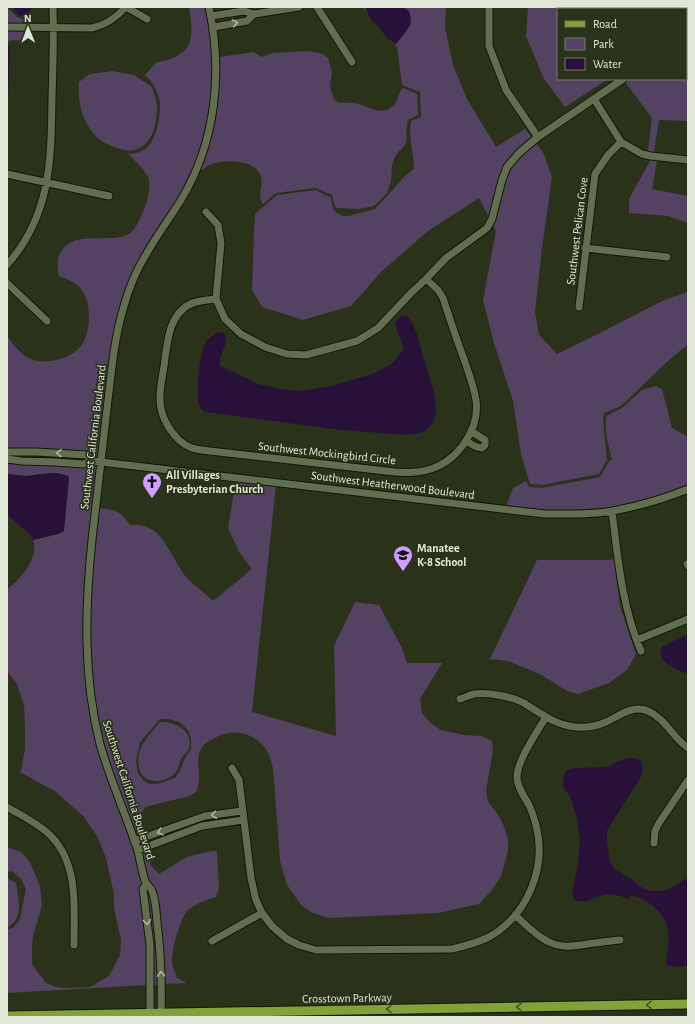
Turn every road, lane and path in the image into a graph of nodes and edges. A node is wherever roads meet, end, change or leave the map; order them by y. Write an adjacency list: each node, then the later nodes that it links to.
1 (53, 7): 12 (street)
2 (126, 7): 9 (street); 12 (street)
3 (209, 7): 8 (street, Southwest California Boulevard)
4 (300, 7): 7 (street)
5 (317, 7): 13 (street)
6 (489, 7): 16 (street)
7 (254, 14): 8 (street); 11 (street, one-way to 7)
8 (211, 16): 11 (street, Southwest California Boulevard)
9 (147, 19)
10 (7, 27): 12 (street)
11 (214, 27): 38 (street, Southwest California Boulevard)
12 (54, 28): 20 (street)
13 (352, 62)
14 (622, 80): 15 (street)
15 (594, 99): 16 (street); 17 (street)
16 (538, 137): 26 (street)
17 (621, 142): 18 (street); 23 (street, Southwest Pelican Cove)
18 (688, 160)
19 (7, 174): 20 (street)
20 (47, 182): 21 (street); 25 (street)
21 (108, 196)
22 (206, 212): 28 (street)
23 (585, 248): 24 (street); 29 (street, Southwest Pelican Cove)
24 (667, 257)
25 (7, 265)
26 (426, 280): 28 (street); 31 (street, Southwest Mockingbird Circle)
27 (7, 283): 30 (street)
28 (216, 299): 32 (street, Southwest Mockingbird Circle)
29 (579, 307)
30 (47, 321)
31 (471, 431): 32 (street, Southwest Mockingbird Circle); 32 (street)
32 (466, 441)
33 (7, 452): 34 (street, Southwest Heatherwood Boulevard)
34 (31, 452): 36 (street); 37 (street, Southwest Heatherwood Boulevard, one-way to 34)
35 (7, 459): 36 (street, Southwest Heatherwood Boulevard)
36 (31, 461): 37 (street, Southwest Heatherwood Boulevard)
37 (92, 461): 38 (street, Southwest Heatherwood Boulevard)
38 (101, 462): 40 (street, Southwest Heatherwood Boulevard); 52 (street, Southwest California Boulevard)
39 (688, 489): 40 (street, Southwest Heatherwood Boulevard)
40 (612, 511): 42 (street)
41 (688, 619): 42 (street)
42 (636, 640): 43 (street)
43 (641, 652)
44 (460, 699): 45 (street)
45 (546, 717): 46 (street); 57 (street)
46 (688, 748)
47 (232, 768): 50 (street)
48 (688, 780): 53 (street)
49 (7, 807): 60 (street)
50 (242, 811): 51 (street); 52 (street, one-way to 52)
51 (244, 820): 54 (street); 56 (street)
52 (134, 841): 54 (street, Southwest California Boulevard)
53 (654, 843)
54 (138, 850): 55 (street, Southwest California Boulevard)
55 (146, 884): 62 (street, Southwest California Boulevard, one-way to 62); 63 (street, Southwest California Boulevard, one-way to 55)
56 (262, 913): 57 (street); 59 (street)
57 (515, 915): 58 (street)
58 (620, 940)
59 (212, 941)
60 (74, 946)
61 (688, 1004): 63 (main road, Crosstown Parkway, one-way to 63)
62 (150, 1015): 63 (main road, Crosstown Parkway); 64 (main road, Crosstown Parkway)
63 (161, 1015)
64 (7, 1016)

